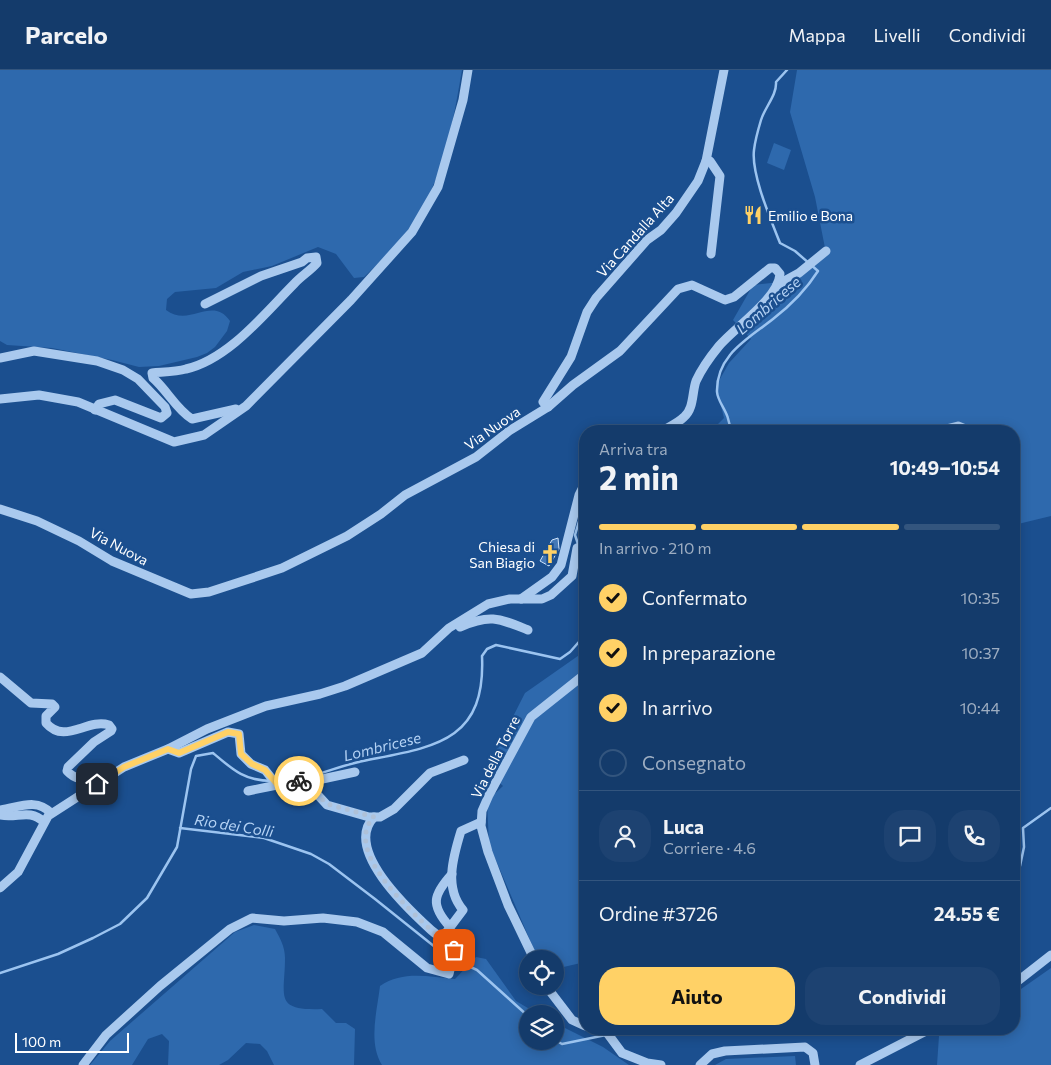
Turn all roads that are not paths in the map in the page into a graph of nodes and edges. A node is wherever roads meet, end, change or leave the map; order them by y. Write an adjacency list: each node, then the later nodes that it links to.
1 (468, 70): 10 (street)
2 (724, 70): 3 (street, Via Candalla Alta)
3 (706, 161): 5 (street); 11 (street, Via Candalla Alta)
4 (826, 251): 6 (street)
5 (710, 254)
6 (778, 284): 11 (street, Via Nuova); 13 (street)
7 (205, 304): 10 (street)
8 (0, 358): 12 (street)
9 (0, 398): 12 (street)
10 (246, 406): 12 (street)
11 (548, 407): 15 (street, Via Nuova)
12 (95, 410)
13 (671, 425)
14 (579, 495): 17 (street)
15 (0, 509)
16 (579, 553): 17 (street)
17 (521, 599): 18 (street)
18 (450, 628): 19 (street); 24 (street)
19 (528, 630)
20 (0, 678): 27 (street)
21 (579, 679): 22 (street, Via della Torre)
22 (574, 684): 23 (street); 38 (street, Via della Torre)
23 (579, 684)
24 (168, 749): 27 (street); 29 (street)
25 (464, 760): 36 (street)
26 (355, 772): 28 (street)
27 (106, 778): 34 (street)
28 (313, 781): 29 (street); 31 (street)
29 (277, 784): 30 (street)
30 (248, 791)
31 (316, 793): 32 (street); 36 (street)
32 (294, 799)
33 (0, 810): 34 (street)
34 (51, 813): 37 (street)
35 (0, 815): 37 (street)
36 (374, 817): 42 (street)
37 (44, 822): 40 (street)
38 (480, 822): 39 (street); 43 (street, Via della Torre)
39 (452, 874): 41 (street); 41 (street)
40 (0, 888)
41 (450, 927): 42 (street)
42 (442, 938): 50 (street)
43 (530, 950)
44 (1051, 955): 45 (street)
45 (1020, 979)
46 (553, 995): 47 (street)
47 (579, 1023)
48 (607, 1035): 51 (street)
49 (918, 1035): 54 (street)
50 (83, 1065)
51 (661, 1065)
52 (700, 1065): 53 (street)
53 (815, 1065)
54 (860, 1065)

